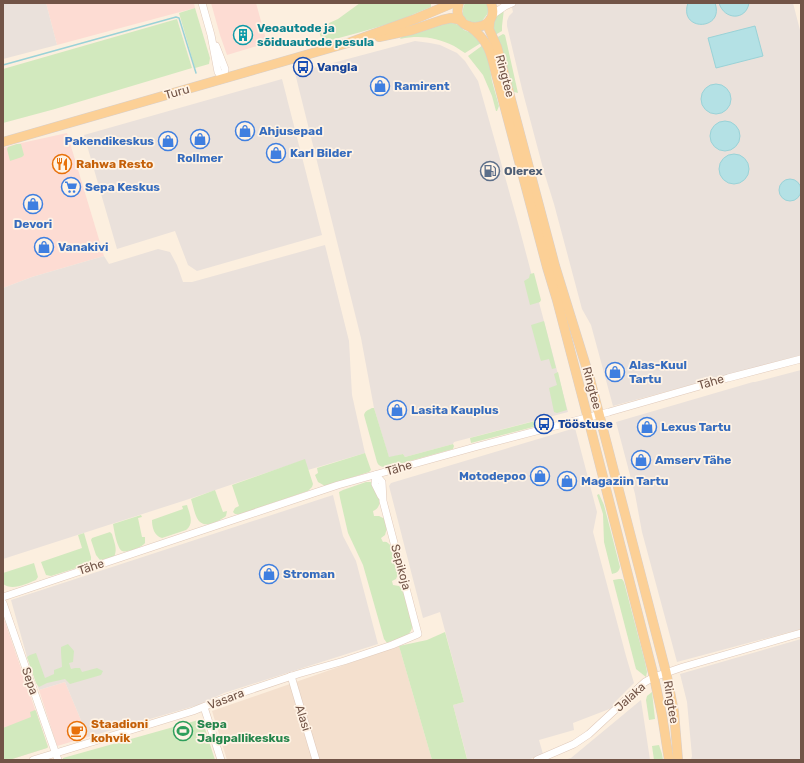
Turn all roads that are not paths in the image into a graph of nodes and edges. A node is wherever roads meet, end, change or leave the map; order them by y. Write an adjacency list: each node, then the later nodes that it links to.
1 (202, 3): 10 (street)
2 (453, 3): 9 (main road, Turu)
3 (459, 3): 7 (main road)
4 (491, 3): 6 (main road, Ringtee)
5 (512, 3): 6 (street)
6 (491, 18): 8 (main road); 13 (main road, Ringtee)
7 (461, 20): 8 (main road, Ringtee); 9 (main road, Turu)
8 (469, 26): 14 (main road, Ringtee)
9 (351, 42): 10 (main road, Turu)
10 (223, 79): 11 (main road, Turu)
11 (3, 142)
12 (801, 359): 13 (street, Tähe)
13 (600, 414): 14 (street, Tähe); 20 (main road, Ringtee)
14 (588, 417): 15 (street, Tähe); 22 (main road, Ringtee)
15 (376, 475): 16 (street, Tähe); 19 (street, Sepikoja)
16 (3, 597)
17 (3, 603): 24 (street, Sepa)
18 (801, 633): 20 (street, Jalaka)
19 (418, 634): 21 (street, Vasara)
20 (666, 672): 22 (street, Jalaka); 30 (main road, Ringtee)
21 (291, 676): 23 (street, Vasara); 27 (street, Alasi)
22 (654, 676): 28 (street, Jalaka); 29 (main road, Ringtee)
23 (204, 707): 24 (street, Vasara); 26 (street)
24 (56, 757): 25 (street, Vasara)
25 (33, 760)
26 (221, 760)
27 (316, 760)
28 (537, 760)
29 (669, 760)
30 (678, 760)

